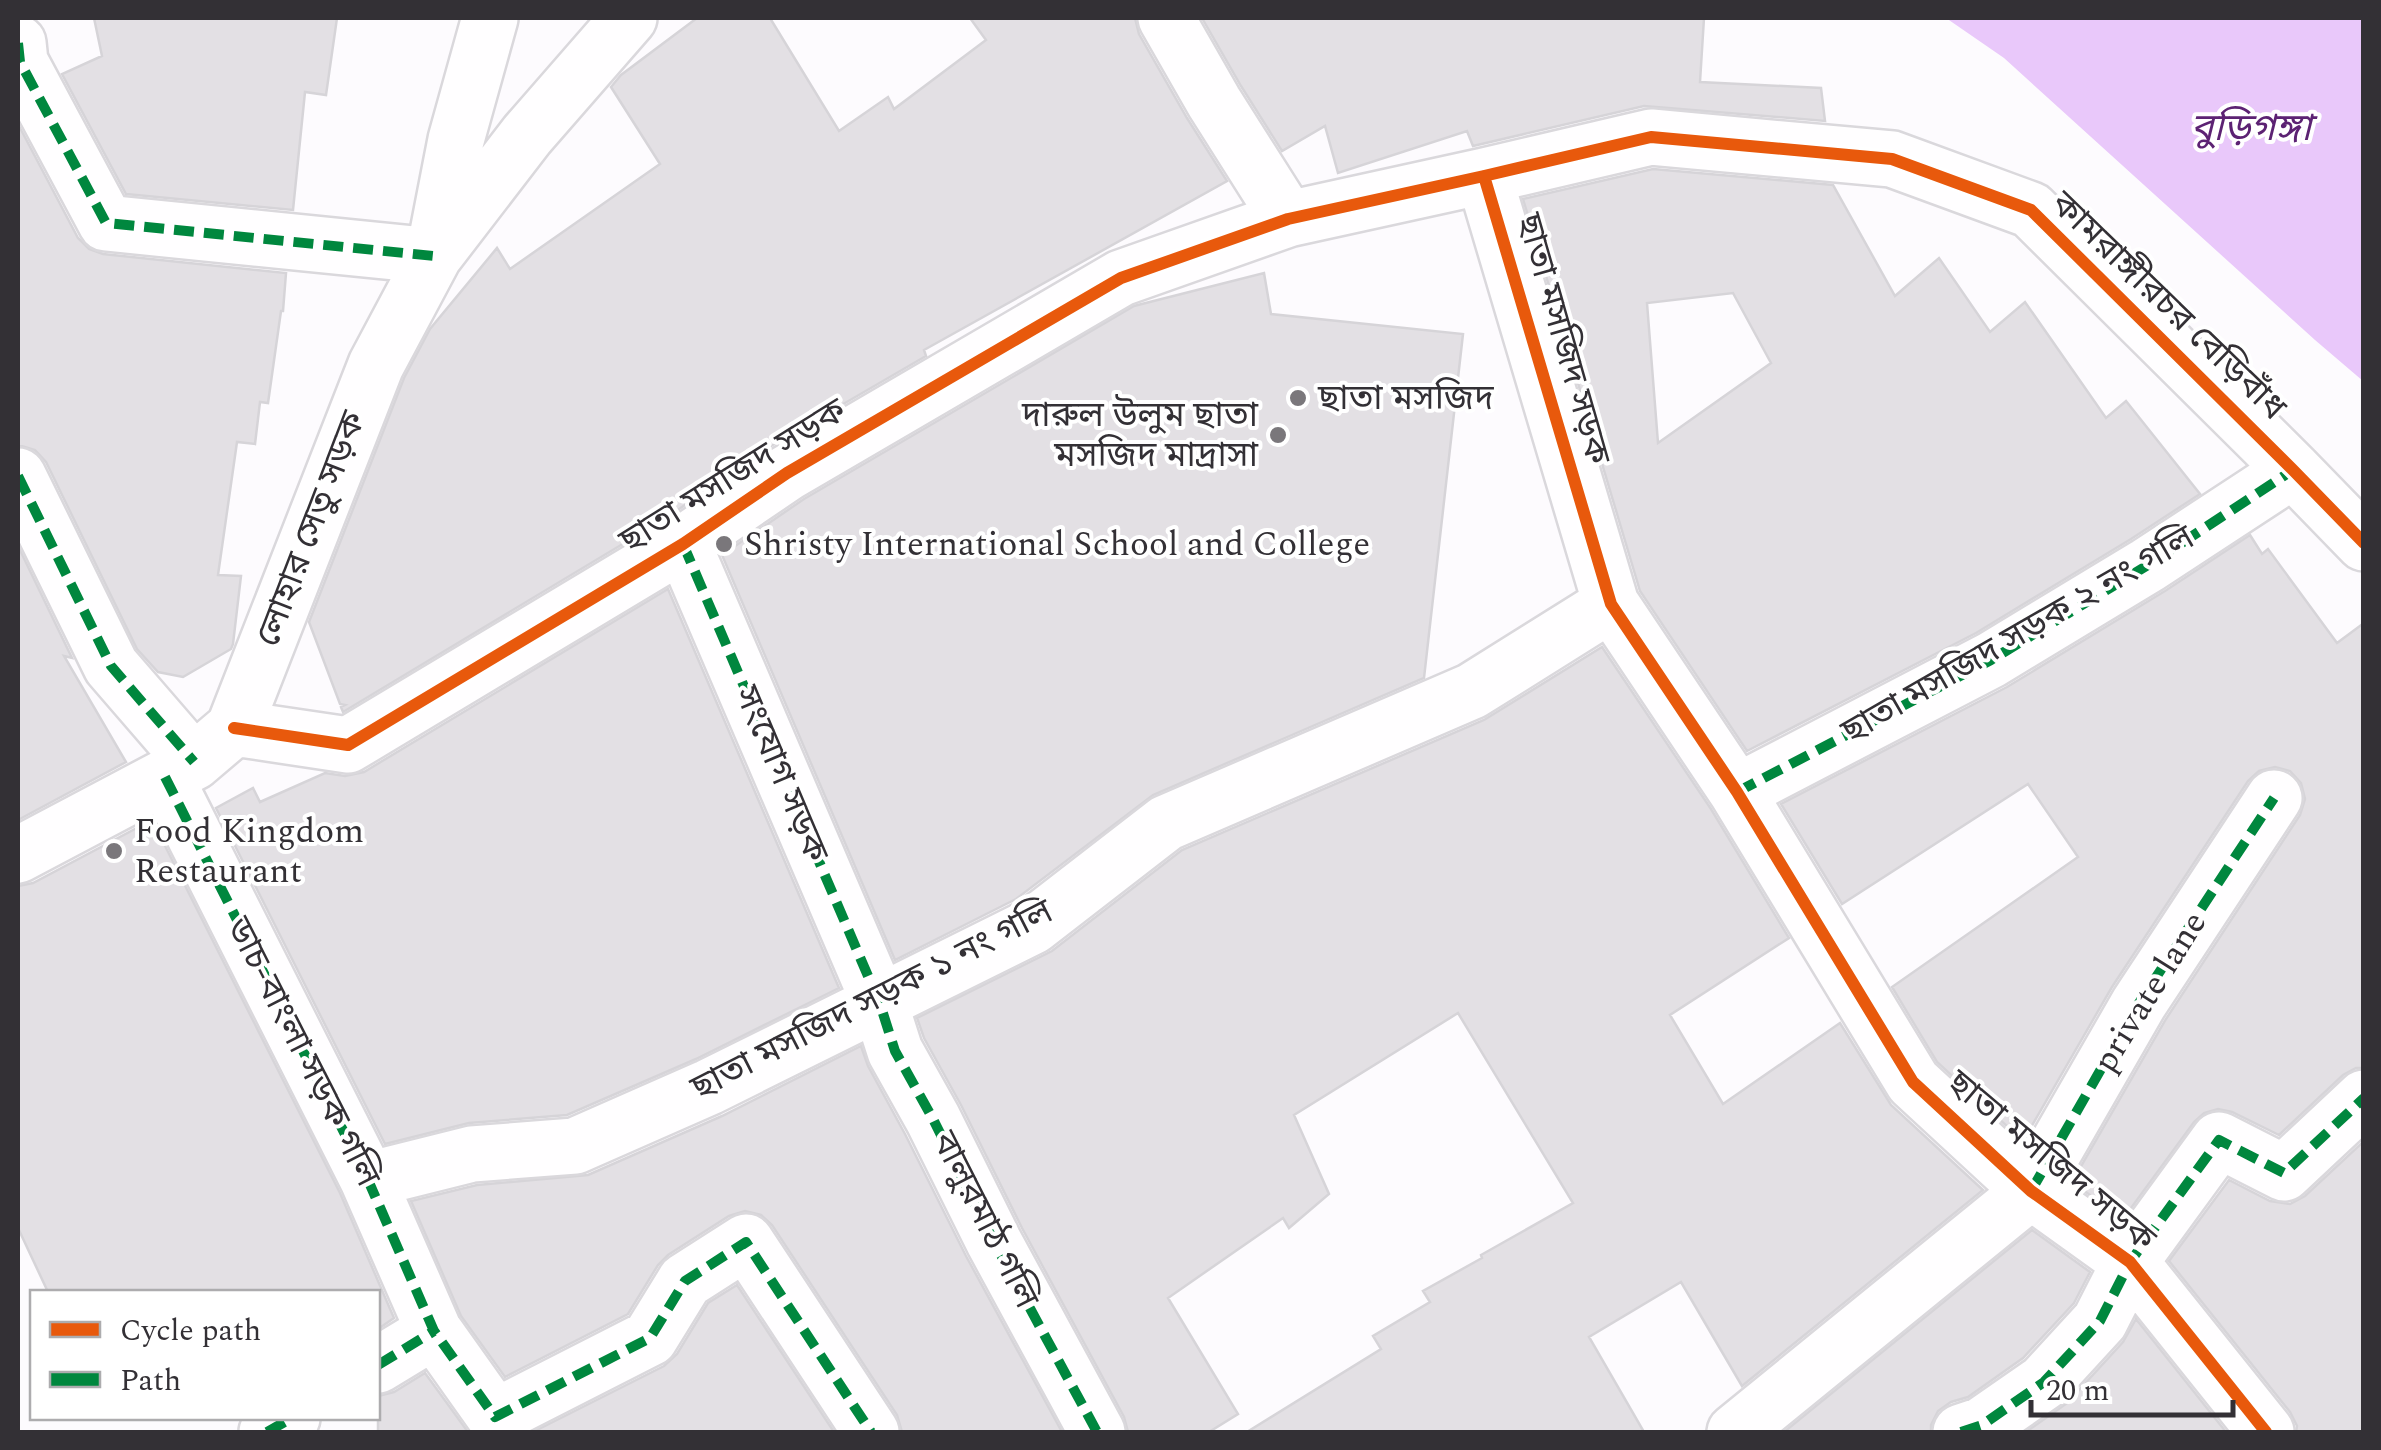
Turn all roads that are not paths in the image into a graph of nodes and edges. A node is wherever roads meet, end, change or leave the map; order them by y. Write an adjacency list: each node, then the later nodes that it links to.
1 (489, 18): 7 (street)
2 (628, 18): 7 (street)
3 (1166, 18): 6 (street)
4 (18, 43): 7 (street)
5 (1484, 176): 6 (street, ছাতা মসজিদ সড়ক); 8 (street, কামরাঙ্গীরচর বেড়িবাঁধ); 12 (street, ছাতা মসজিদ সড়ক)
6 (1288, 219): 11 (street, ছাতা মসজিদ সড়ক)
7 (434, 256): 13 (street, লোহার সেতু সড়ক)
8 (2294, 470): 10 (street, কামরাঙ্গীরচর বেড়িবাঁধ); 14 (street, ছাতা মসজিদ সড়ক ২ নং গলি)
9 (18, 476): 13 (street, ডাচ-বাংলা সড়ক গলি)
10 (2364, 543)
11 (683, 544): 13 (street, ছাতা মসজিদ সড়ক); 17 (street, সংযোগ সড়ক)
12 (1610, 604): 14 (street, ছাতা মসজিদ সড়ক); 17 (street, ছাতা মসজিদ সড়ক ১ নং গলি)
13 (197, 755): 16 (street); 19 (street, ডাচ-বাংলা সড়ক গলি)
14 (1738, 792): 20 (street, ছাতা মসজিদ সড়ক)
15 (2274, 798): 20 (street, private lane)
16 (18, 854)
17 (880, 1004): 19 (street, ছাতা মসজিদ সড়ক ১ নং গলি); 26 (street, বালুরমাঠ গলি)
18 (2364, 1098): 21 (street)
19 (368, 1180): 22 (street, ডাচ-বাংলা সড়ক গলি)
20 (2030, 1190): 21 (street, ছাতা মসজিদ সড়ক); 27 (street)
21 (2130, 1262): 28 (street); 29 (street, ছাতা মসজিদ সড়ক)
22 (434, 1331): 23 (street); 24 (street, ডাচ-বাংলা সড়ক গলি)
23 (380, 1364)
24 (500, 1425): 25 (street)
25 (871, 1432)
26 (1098, 1432)
27 (1734, 1432)
28 (1961, 1432)
29 (2266, 1432)

